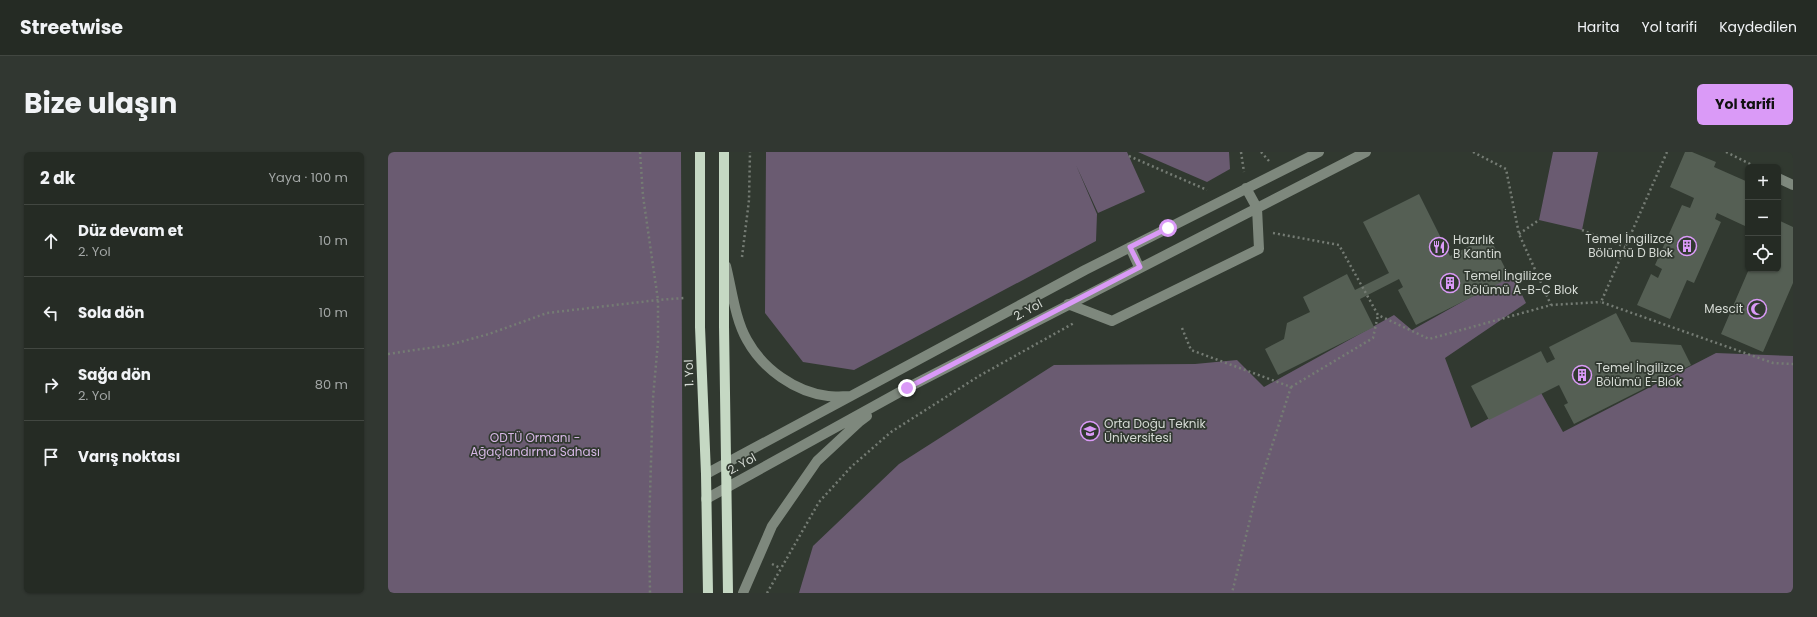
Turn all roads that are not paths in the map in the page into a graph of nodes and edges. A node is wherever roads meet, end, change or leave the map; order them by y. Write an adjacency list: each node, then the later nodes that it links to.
1 (700, 152): 16 (main road, 1. Yol)
2 (724, 152): 10 (main road)
3 (1319, 152): 7 (street, 2. Yol)
4 (1366, 152): 8 (street, 2. Yol)
5 (1781, 179): 6 (street)
6 (1793, 185)
7 (1246, 188): 8 (street); 9 (street, 2. Yol)
8 (1257, 208): 11 (street, 2. Yol); 12 (street)
9 (1130, 247): 11 (street); 14 (street, 2. Yol)
10 (723, 254): 14 (street); 15 (main road)
11 (1140, 267): 12 (street, 2. Yol)
12 (1068, 304): 13 (street, 2. Yol)
13 (907, 388): 17 (street, 2. Yol); 21 (street)
14 (852, 396): 15 (street, 2. Yol)
15 (726, 462): 16 (street, 2. Yol); 17 (main road)
16 (706, 474): 18 (main road, 1. Yol)
17 (726, 488): 18 (street, 2. Yol); 20 (main road)
18 (706, 498): 19 (main road, 1. Yol)
19 (708, 593)
20 (728, 593)
21 (743, 593)

